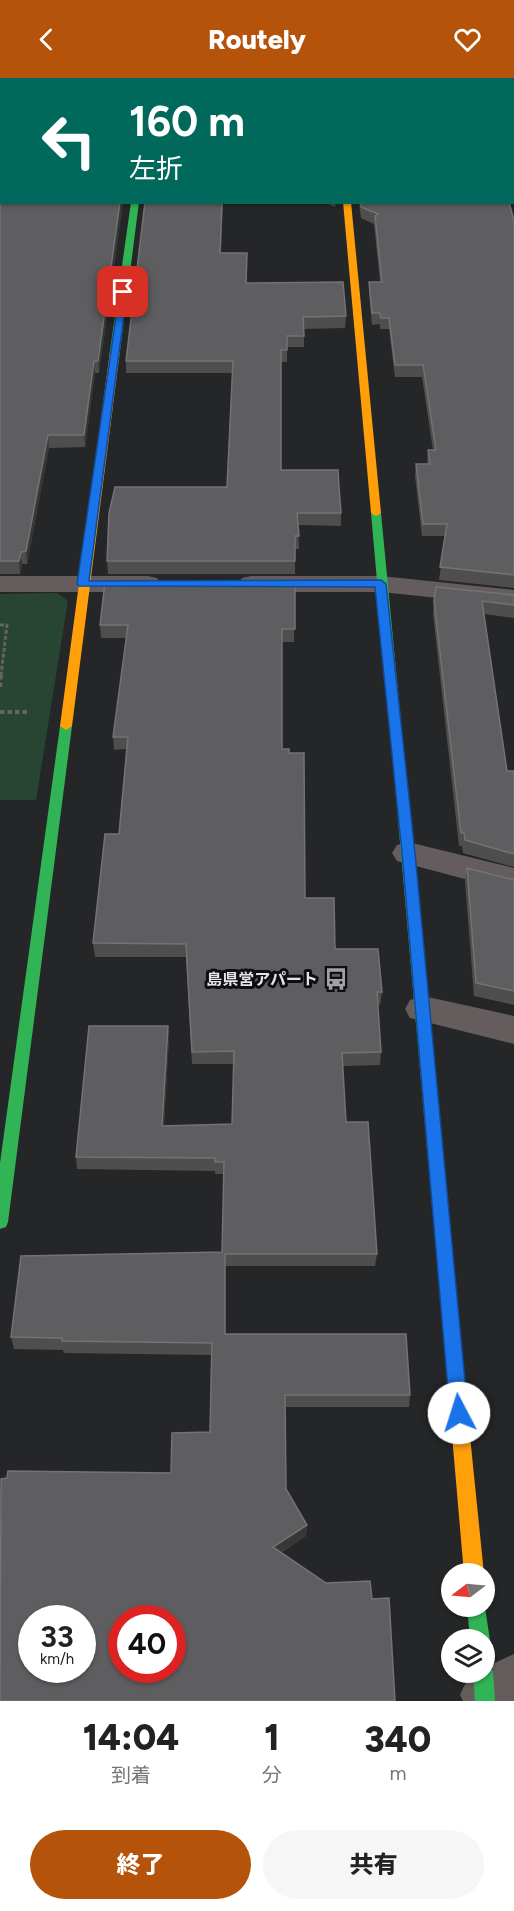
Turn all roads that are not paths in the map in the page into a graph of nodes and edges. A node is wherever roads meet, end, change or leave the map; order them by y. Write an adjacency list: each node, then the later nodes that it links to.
1 (135, 204): 4 (street)
2 (347, 204): 7 (street)
3 (0, 584): 4 (street)
4 (83, 584): 5 (street); 13 (street)
5 (178, 584)
6 (226, 584): 7 (street)
7 (381, 584): 8 (street); 9 (street)
8 (514, 598)
9 (408, 853): 10 (street); 11 (street)
10 (514, 880)
11 (423, 1009): 12 (street); 14 (street)
12 (514, 1030)
13 (0, 1222)
14 (473, 1563)

